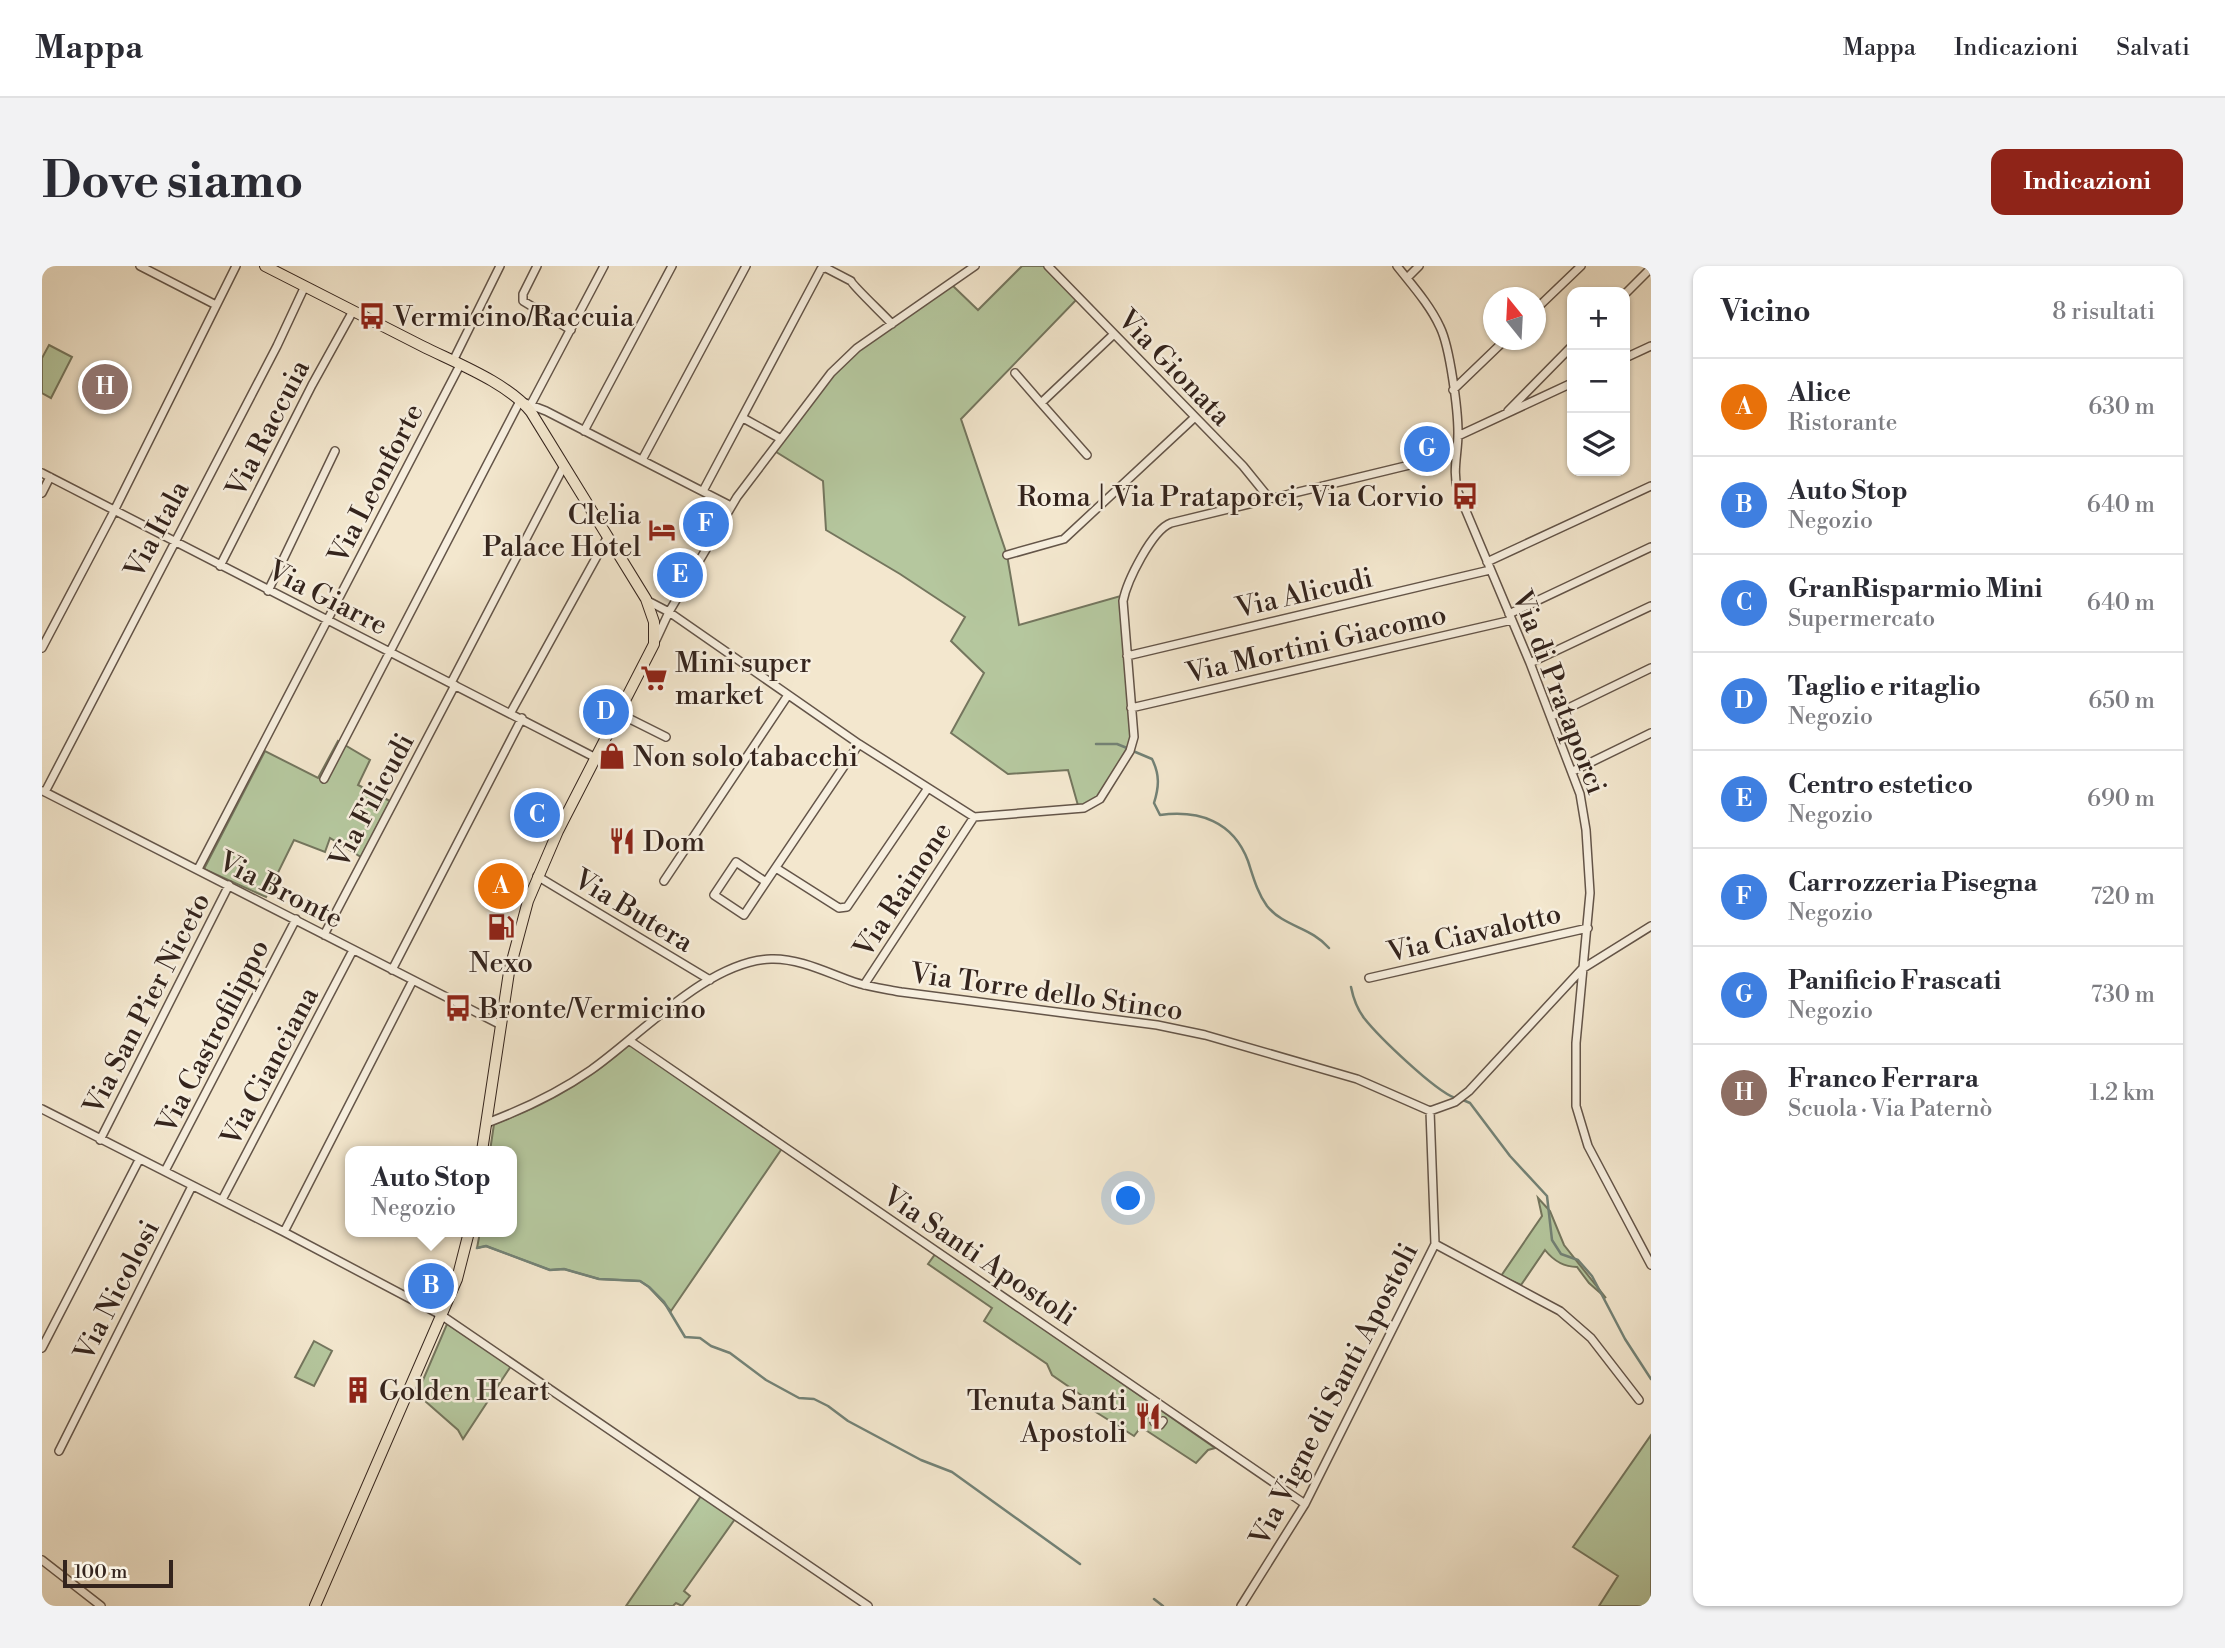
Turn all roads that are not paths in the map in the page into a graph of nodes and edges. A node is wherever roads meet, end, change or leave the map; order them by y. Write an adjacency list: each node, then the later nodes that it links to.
1 (140, 266): 19 (street)
2 (236, 266): 19 (street)
3 (265, 266): 16 (main road)
4 (500, 266): 28 (street, Via Leonforte)
5 (537, 266): 22 (street)
6 (604, 266): 22 (street)
7 (672, 266): 38 (street)
8 (746, 266): 44 (street)
9 (975, 266): 21 (street)
10 (1048, 266): 23 (street, Via Gionata)
11 (1397, 266): 15 (street, Via di Prataporci)
12 (1419, 266): 15 (street)
13 (1581, 266): 18 (street)
14 (1651, 268): 17 (street)
15 (1407, 278): 31 (street, Via di Prataporci)
16 (305, 286): 20 (main road); 55 (street, Via Itala)
17 (1630, 289)
18 (1546, 299)
19 (216, 305): 53 (street)
20 (353, 311): 28 (main road); 59 (street, Via Raccuia)
21 (892, 324): 36 (street); 40 (street)
22 (571, 330): 34 (street)
23 (1114, 334): 33 (street); 37 (street, Via Gionata)
24 (1651, 346): 27 (street)
25 (1495, 350): 31 (street)
26 (1568, 350): 35 (street)
27 (1630, 356)
28 (456, 363): 32 (main road); 67 (street, Via Leonforte)
29 (1015, 373): 33 (street)
30 (1567, 385): 35 (street)
31 (1453, 390): 39 (street, Via di Prataporci)
32 (520, 401): 34 (main road); 70 (street)
33 (1041, 403): 43 (street)
34 (530, 407): 38 (street); 45 (main road)
35 (1502, 416): 39 (street)
36 (743, 418): 40 (street); 49 (street)
37 (1194, 418): 51 (street, Via Gionata); 57 (street)
38 (584, 431): 44 (street)
39 (1458, 436): 42 (street, Via di Prataporci)
40 (781, 439): 52 (street)
41 (335, 451): 61 (street)
42 (1455, 454): 51 (street); 58 (street, Via di Prataporci)
43 (1087, 455)
44 (642, 460): 49 (street)
45 (564, 466): 54 (main road); 74 (street, Via Filicudi)
46 (42, 473): 47 (street, Via Giarre)
47 (50, 477): 50 (street); 53 (street, Via Giarre)
48 (1651, 486): 58 (street)
49 (703, 491): 52 (street)
50 (42, 493)
51 (1269, 498): 71 (street)
52 (731, 506): 64 (street)
53 (114, 510): 55 (street, Via Giarre); 69 (street)
54 (607, 538): 62 (main road); 77 (street)
55 (173, 542): 59 (street, Via Giarre); 88 (street, Via Itala)
56 (1651, 547): 65 (street, Via Mortini Giacomo)
57 (1007, 555)
58 (1486, 562): 60 (street, Via di Prataporci)
59 (220, 566): 61 (street, Via Giarre)
60 (1490, 570): 65 (street, Via di Prataporci); 71 (street, Via Alicudi)
61 (268, 591): 67 (street, Via Giarre)
62 (646, 599): 64 (street); 66 (main road)
63 (1651, 606): 72 (street)
64 (669, 612): 66 (street); 68 (street); 75 (street)
65 (1510, 617): 72 (street, Via di Prataporci); 76 (street, Via Mortini Giacomo)
66 (654, 619): 68 (main road)
67 (327, 621): 70 (street, Via Giarre); 91 (street, Via Leonforte)
68 (654, 644): 78 (main road)
69 (42, 648)
70 (388, 651): 74 (street, Via Giarre); 86 (street)
71 (1127, 656): 76 (street)
72 (1530, 663): 79 (street, Via di Prataporci)
73 (1651, 668): 79 (street)
74 (453, 684): 77 (street, Via Giarre); 99 (street, Via Filicudi)
75 (788, 695): 83 (street); 93 (street)
76 (1131, 708): 89 (street)
77 (511, 712): 80 (street, Via Giarre)
78 (620, 714): 82 (street); 84 (main road)
79 (1552, 716): 85 (street, Via di Prataporci)
80 (523, 718): 84 (street, Via Giarre); 102 (street)
81 (1651, 733): 85 (street)
82 (666, 737)
83 (859, 744): 87 (street); 90 (street)
84 (596, 758): 92 (main road)
85 (1573, 771): 98 (street, Via di Prataporci)
86 (324, 779)
87 (928, 788): 89 (street); 90 (street)
88 (43, 791): 91 (street, Via Bronte)
89 (974, 817): 106 (street, Via Rainone)
90 (776, 867): 94 (street)
91 (198, 869): 95 (street, Via Bronte)
92 (537, 877): 104 (street, Via Butera); 107 (main road)
93 (664, 881)
94 (766, 882): 94 (street)
95 (229, 885): 96 (street, Via Bronte); 112 (street, Via San Pier Niceto)
96 (296, 919): 99 (street, Via Bronte); 115 (street, Via Castrofilippo)
97 (1651, 926): 101 (street)
98 (1588, 928): 101 (street, Via di Prataporci); 103 (street, Via Ciavalotto)
99 (324, 935): 100 (street, Via Bronte)
100 (353, 950): 102 (street, Via Bronte); 117 (street, Via Cianciana)
101 (1582, 969): 110 (street); 121 (street, Via di Prataporci)
102 (392, 970): 105 (street, Via Bronte)
103 (1369, 978)
104 (710, 980): 106 (street, Via Torre dello Stinco); 108 (street, Via Torre dello Stinco)
105 (413, 981): 107 (street, Via Bronte); 118 (street)
106 (864, 985): 110 (street, Via Torre dello Stinco)
107 (500, 1025): 111 (main road)
108 (630, 1041): 111 (street, Via Torre dello Stinco); 128 (street, Via Santi Apostoli)
109 (42, 1109): 112 (street)
110 (1430, 1111): 120 (street, Via Vigne di Santi Apostoli)
111 (486, 1123): 113 (main road)
112 (100, 1140): 114 (street)
113 (483, 1146)
114 (139, 1160): 115 (street); 123 (street)
115 (165, 1171): 116 (street)
116 (192, 1186): 117 (street); 127 (street, Via Nicolosi)
117 (222, 1200): 118 (street)
118 (284, 1232): 122 (street)
119 (469, 1237): 122 (main road)
120 (1435, 1244): 124 (street); 128 (street, Via Vigne di Santi Apostoli)
121 (1651, 1265)
122 (441, 1315): 131 (main road); 132 (street)
123 (42, 1348)
124 (1639, 1399)
125 (1141, 1405): 126 (street)
126 (1159, 1423)
127 (59, 1451)
128 (1305, 1504): 133 (street, Via Vigne di Santi Apostoli)
129 (42, 1560): 130 (street)
130 (101, 1606)
131 (315, 1606)
132 (868, 1606)
133 (1241, 1606)

